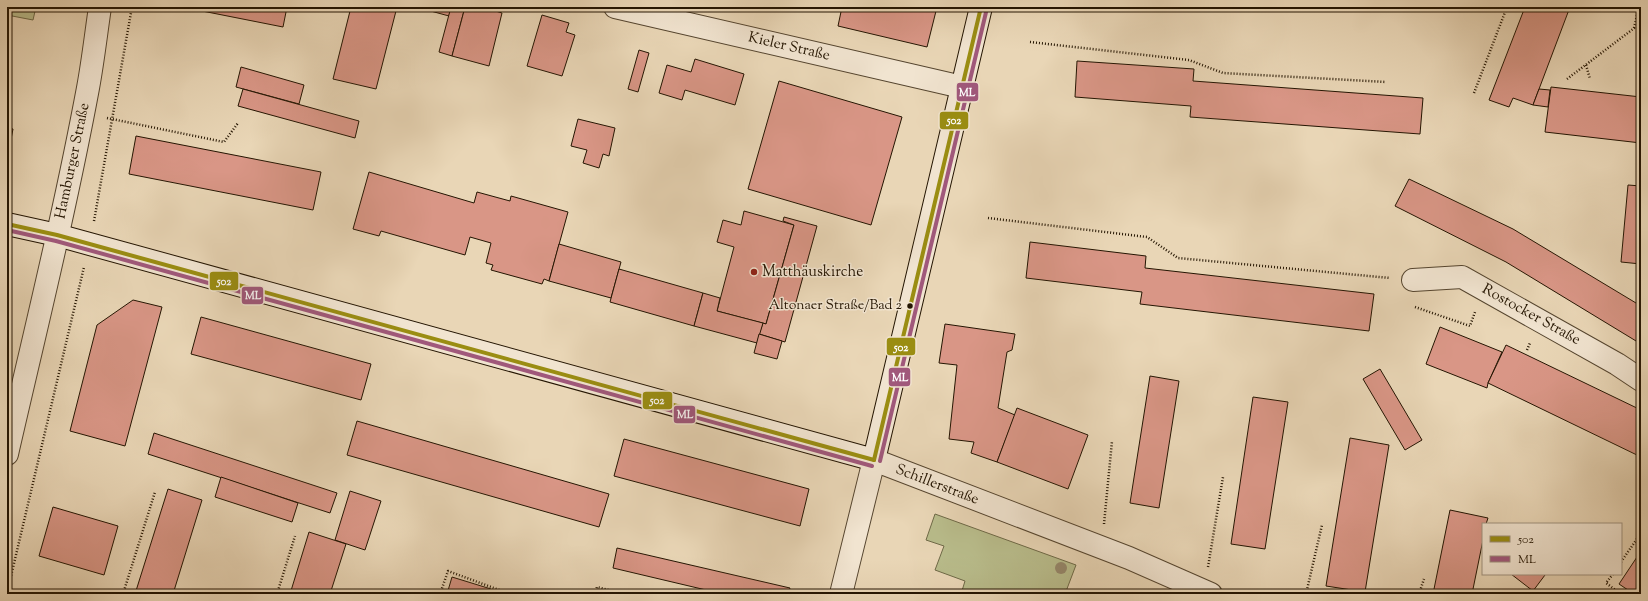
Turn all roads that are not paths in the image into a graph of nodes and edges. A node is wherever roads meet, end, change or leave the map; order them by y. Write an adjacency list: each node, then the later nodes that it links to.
1 (100, 7): 6 (street, Hamburger Straße)
2 (615, 7): 4 (street, Kieler Straße)
3 (981, 7): 4 (street)
4 (962, 87): 10 (street)
5 (7, 224): 6 (street, Schillerstraße)
6 (57, 235): 9 (street, Hamburger Straße); 10 (street, Schillerstraße)
7 (1413, 280): 8 (street, Rostocker Straße)
8 (1641, 380)
9 (7, 454)
10 (874, 460): 11 (street, Schillerstraße); 12 (street)
11 (1207, 592)
12 (841, 594)

